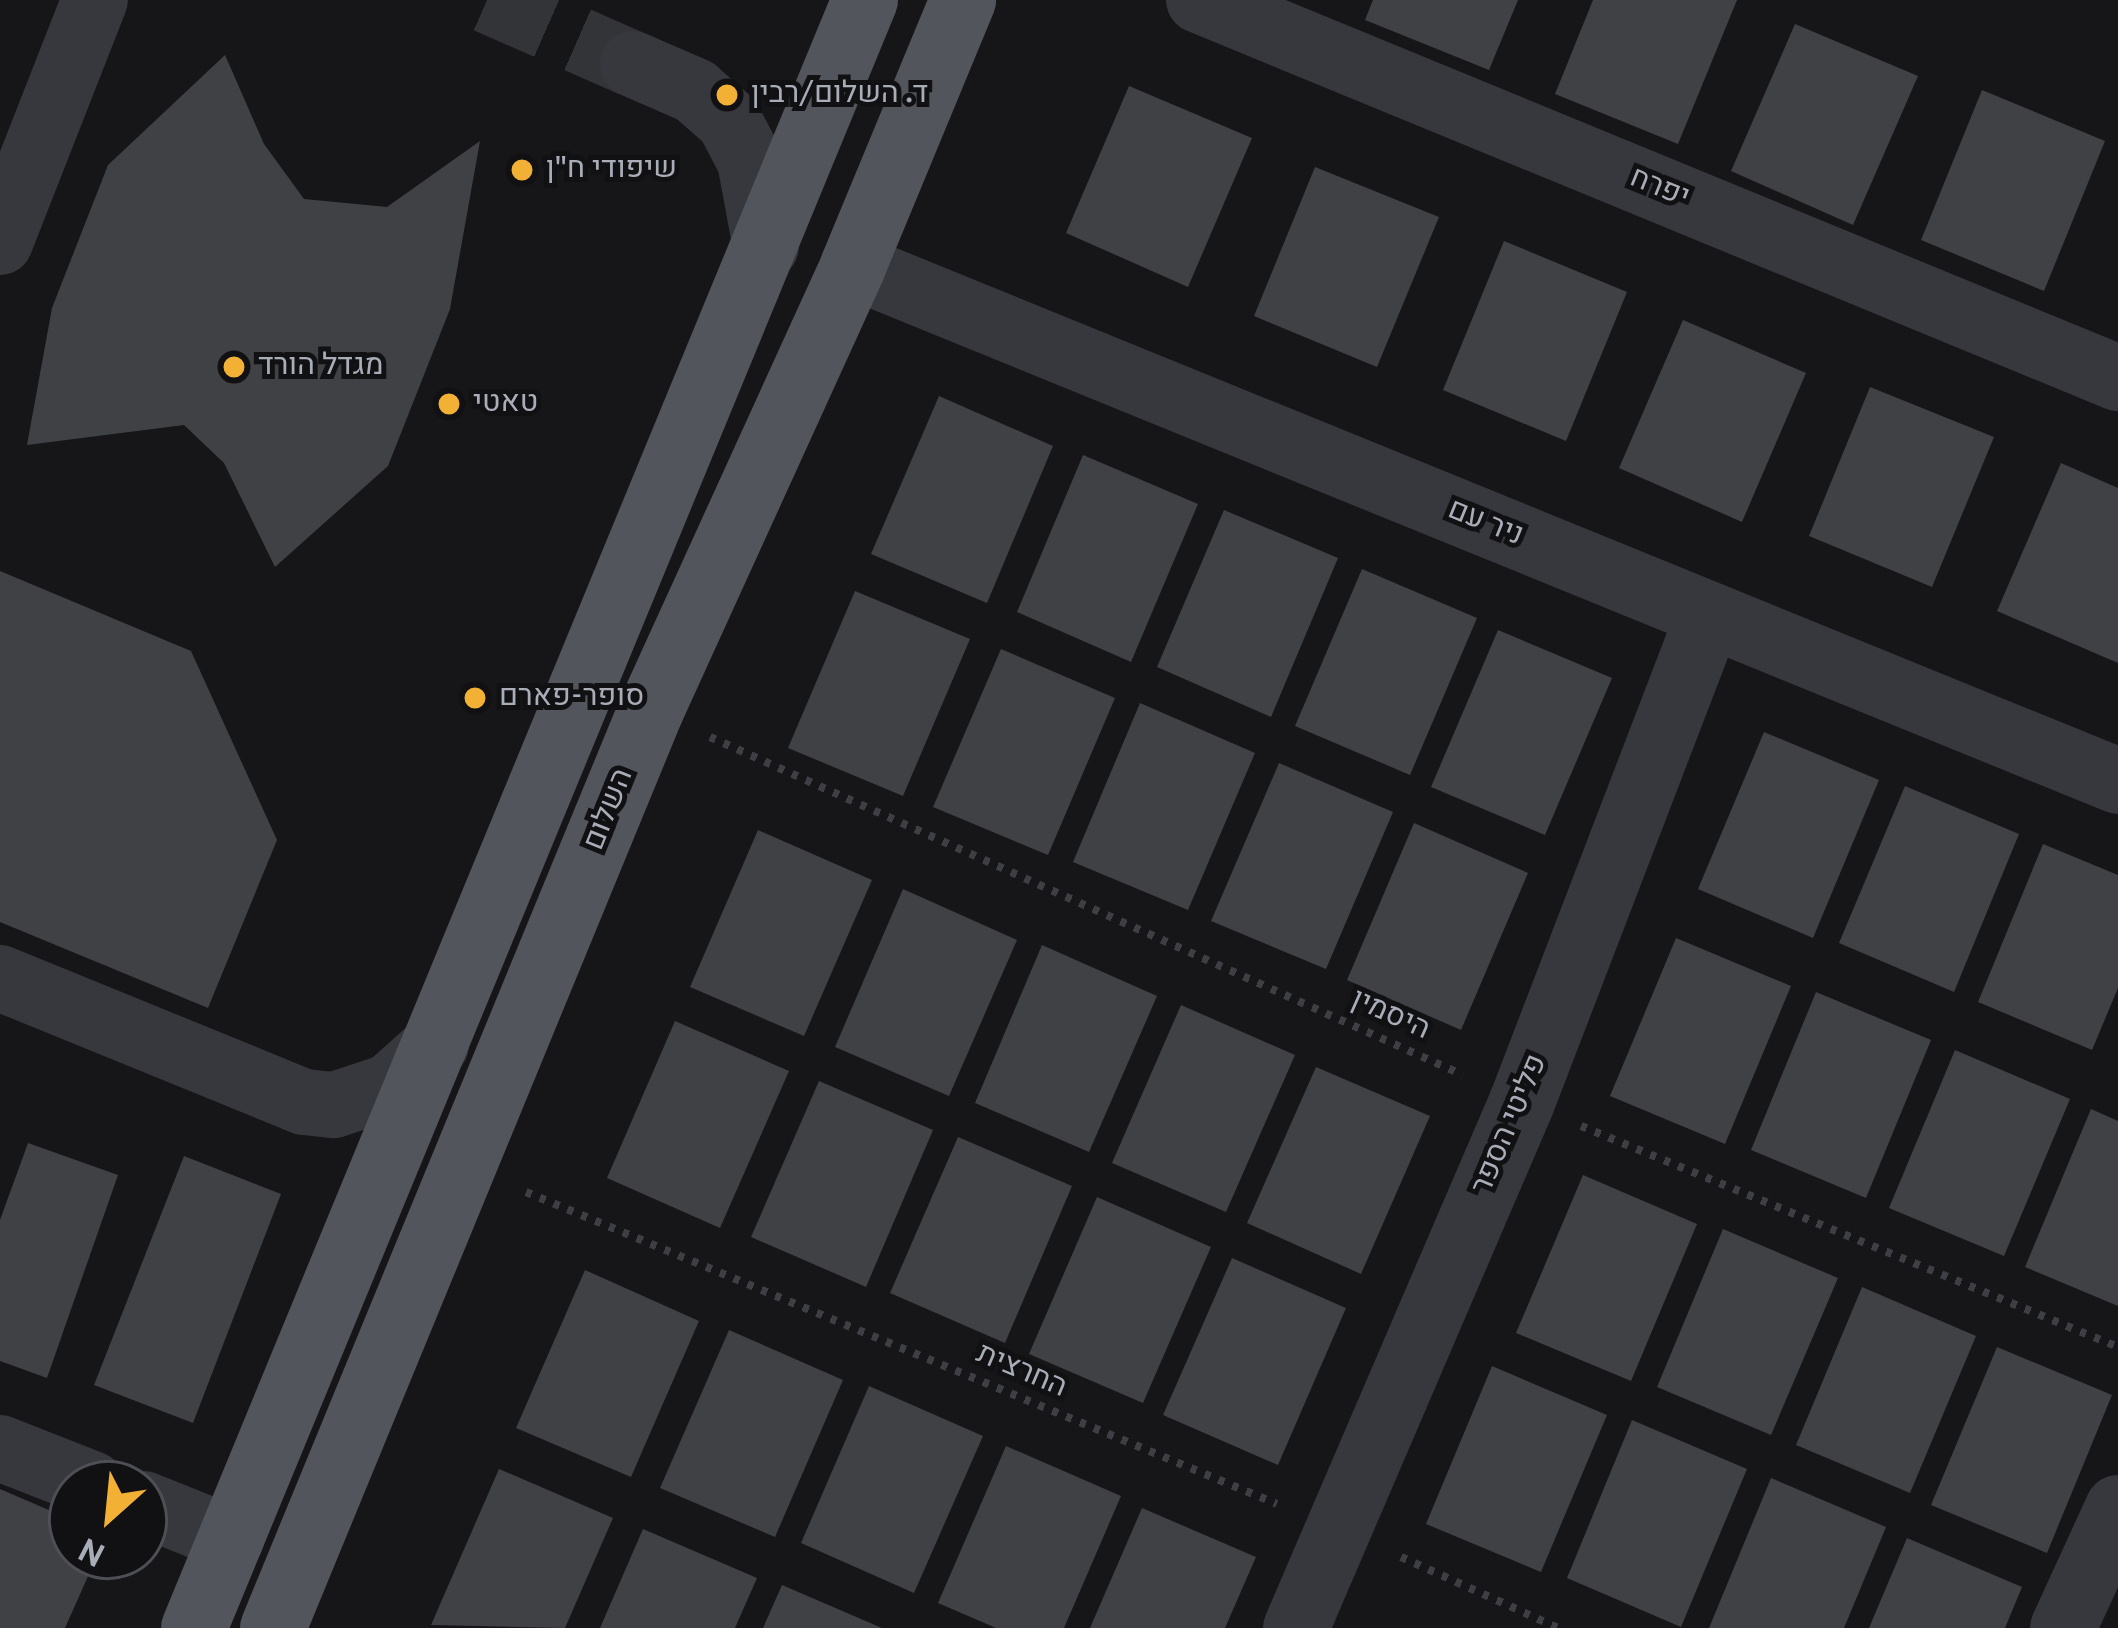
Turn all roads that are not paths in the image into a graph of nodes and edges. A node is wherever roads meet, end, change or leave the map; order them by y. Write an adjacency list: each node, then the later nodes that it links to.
1 (95, 0): 6 (street)
2 (865, 0): 7 (main road)
3 (963, 0): 8 (main road, השלום)
4 (1199, 0): 9 (street, יפרח)
5 (633, 64): 7 (street)
6 (0, 242)
7 (766, 247): 13 (main road)
8 (853, 266): 10 (street, ניר עם); 20 (main road, השלום)
9 (2118, 378)
10 (1709, 615): 11 (street, ניר עם); 21 (street, פליטי הספר)
11 (2118, 781)
12 (0, 978): 13 (street)
13 (436, 1045): 18 (main road)
14 (0, 1448): 15 (street)
15 (48, 1467)
16 (2118, 1508): 22 (street)
17 (168, 1514): 18 (street)
18 (231, 1539): 19 (main road)
19 (194, 1628)
20 (273, 1628)
21 (1296, 1628)
22 (2063, 1628)

